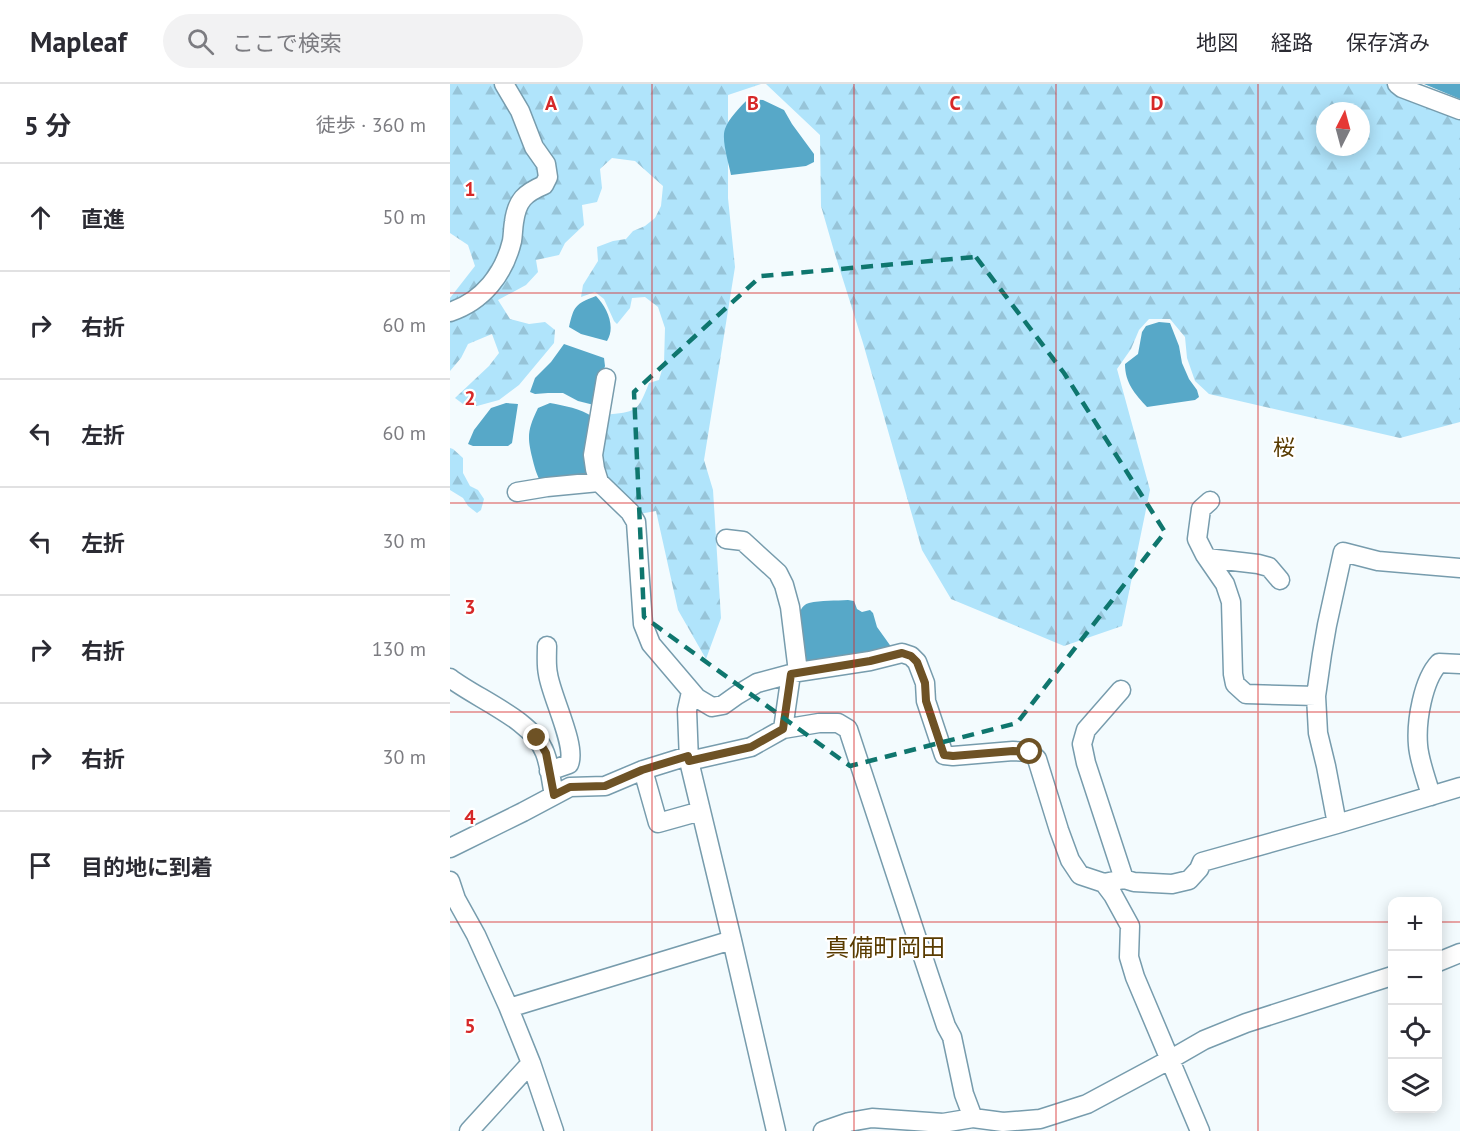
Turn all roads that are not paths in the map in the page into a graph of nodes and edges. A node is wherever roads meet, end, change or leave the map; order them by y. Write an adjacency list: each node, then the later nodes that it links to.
1 (504, 84): 4 (street)
2 (1397, 84): 3 (street)
3 (1460, 110)
4 (450, 312)
5 (606, 378): 6 (street)
6 (599, 483): 7 (street); 18 (street)
7 (517, 492)
8 (1210, 501): 10 (street)
9 (726, 539): 15 (street)
10 (1207, 558): 12 (street); 19 (street)
11 (1460, 568): 19 (street)
12 (1280, 580)
13 (547, 646): 23 (street)
14 (1460, 664): 26 (street)
15 (795, 673): 18 (street); 20 (street); 32 (street)
16 (450, 678): 23 (street)
17 (1121, 690): 30 (street)
18 (691, 692): 21 (street)
19 (1316, 696): 28 (street)
20 (783, 729): 21 (street); 40 (street)
21 (688, 759): 22 (street); 27 (street)
22 (642, 770): 25 (street); 27 (street)
23 (549, 771): 25 (street)
24 (1460, 787): 26 (street)
25 (554, 795): 29 (street)
26 (1431, 796): 28 (street)
27 (701, 811): 33 (street)
28 (1337, 824): 30 (street)
29 (450, 848)
30 (1124, 879): 32 (street)
31 (450, 881): 37 (street)
32 (1104, 883): 38 (street)
33 (732, 940): 37 (street); 43 (street)
34 (1460, 953): 35 (street)
35 (1442, 960)
36 (1388, 977): 38 (street)
37 (509, 1008): 39 (street)
38 (1171, 1059): 40 (street); 45 (street)
39 (531, 1063): 41 (street); 42 (street)
40 (973, 1118): 44 (street)
41 (469, 1131)
42 (554, 1131)
43 (776, 1131)
44 (823, 1131)
45 (1200, 1131)

